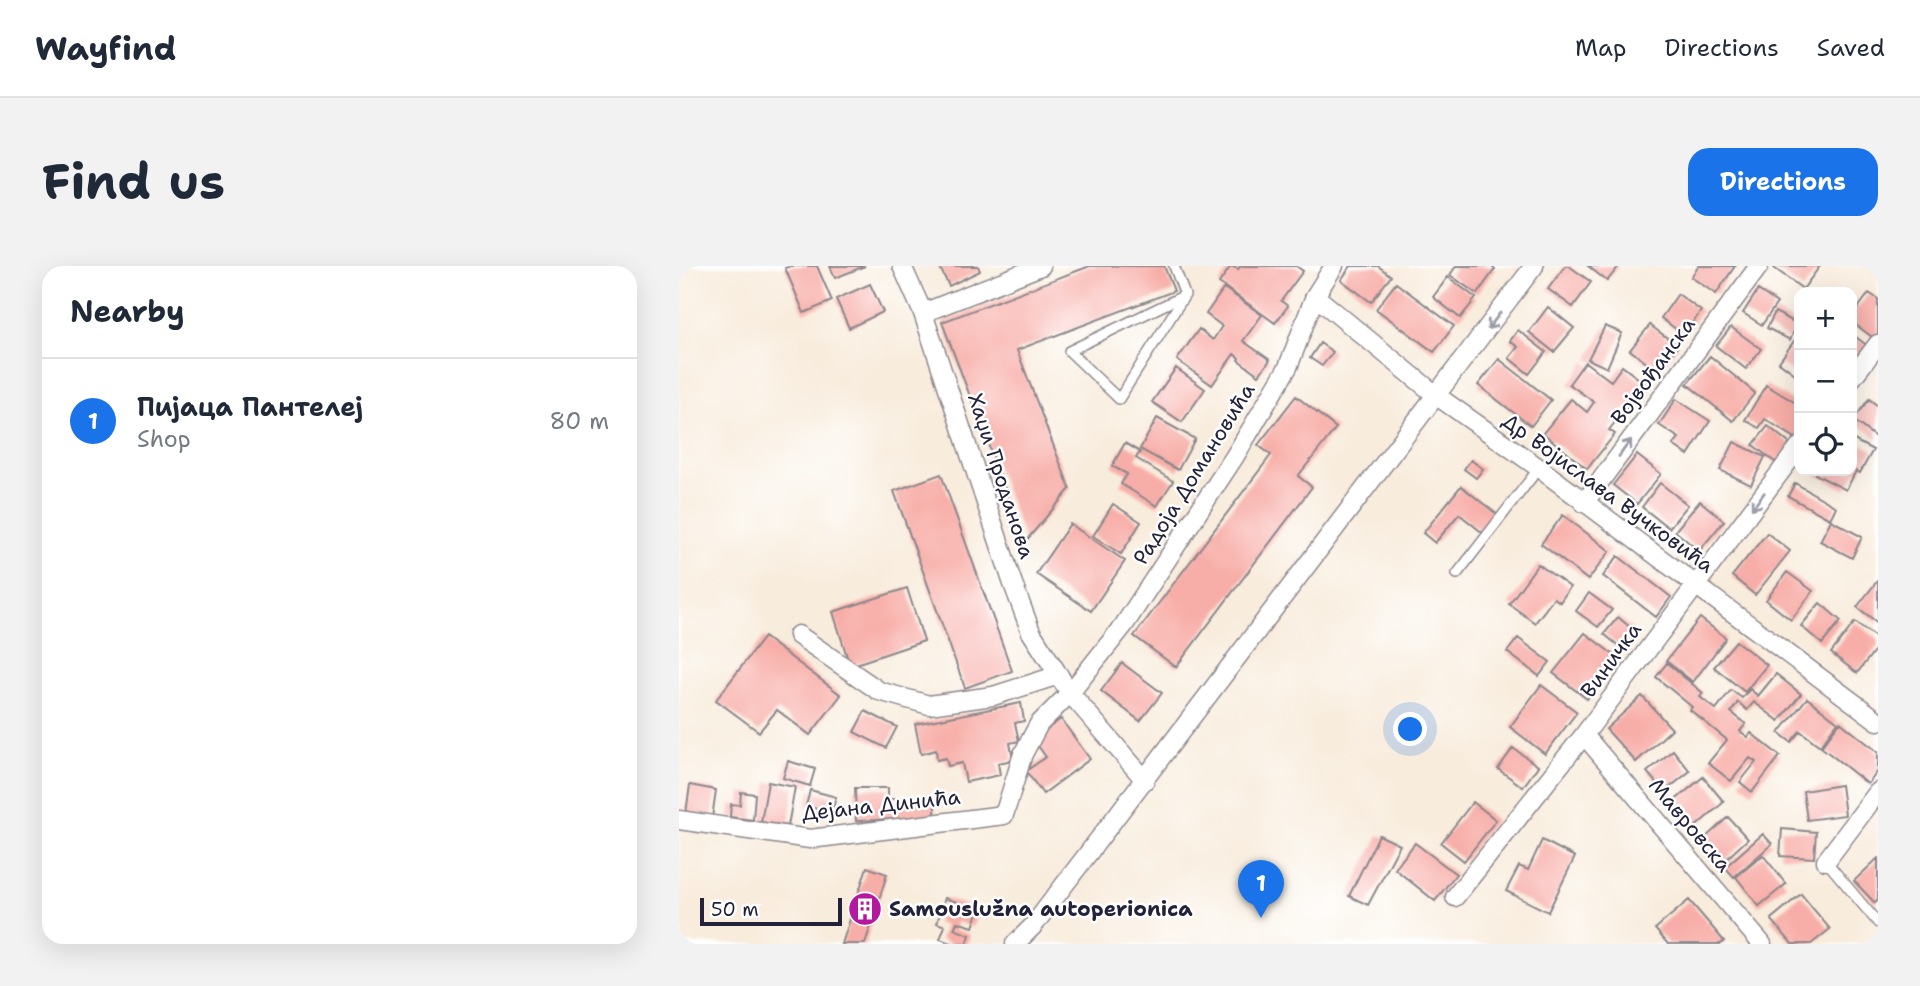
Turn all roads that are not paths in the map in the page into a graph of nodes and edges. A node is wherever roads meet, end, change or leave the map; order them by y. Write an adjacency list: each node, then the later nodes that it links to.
1 (902, 266): 9 (street, Хаџи Проданова)
2 (1041, 266): 9 (street)
3 (1174, 266): 7 (lane)
4 (1334, 266): 8 (street, Радоја Домановића)
5 (1534, 266): 12 (street, one-way to 12)
6 (1759, 266): 15 (street, Војвођанска, one-way to 6)
7 (1185, 295): 7 (lane)
8 (1315, 296): 12 (street, Др Војислава Вучковића); 20 (street, Радоја Домановића)
9 (923, 313): 19 (street, Хаџи Проданова)
10 (1878, 344): 11 (street)
11 (1857, 371)
12 (1437, 396): 14 (street, Др Војислава Вучковића); 23 (street)
13 (1794, 454): 17 (street, Виничка, one-way to 17)
14 (1539, 468): 15 (street, Др Војислава Вучковића); 16 (lane)
15 (1584, 503): 17 (street, Др Војислава Вучковића)
16 (1457, 574)
17 (1695, 584): 21 (street, Др Војислава Вучковића); 22 (street, Виничка)
18 (798, 635): 19 (street)
19 (1059, 675): 20 (street, Хаџи Проданова)
20 (1070, 693): 23 (street); 25 (street, Радоја Домановића)
21 (1878, 721)
22 (1584, 735): 28 (street, Виничка); 33 (street, Мавровска)
23 (1145, 780): 30 (street)
24 (1878, 792): 27 (street)
25 (1004, 815): 26 (street, Дејана Динића)
26 (679, 820)
27 (1826, 861): 29 (lane)
28 (1455, 897)
29 (1878, 923)
30 (1033, 926): 31 (street); 32 (street)
31 (1015, 944)
32 (1027, 944)
33 (1762, 944)

